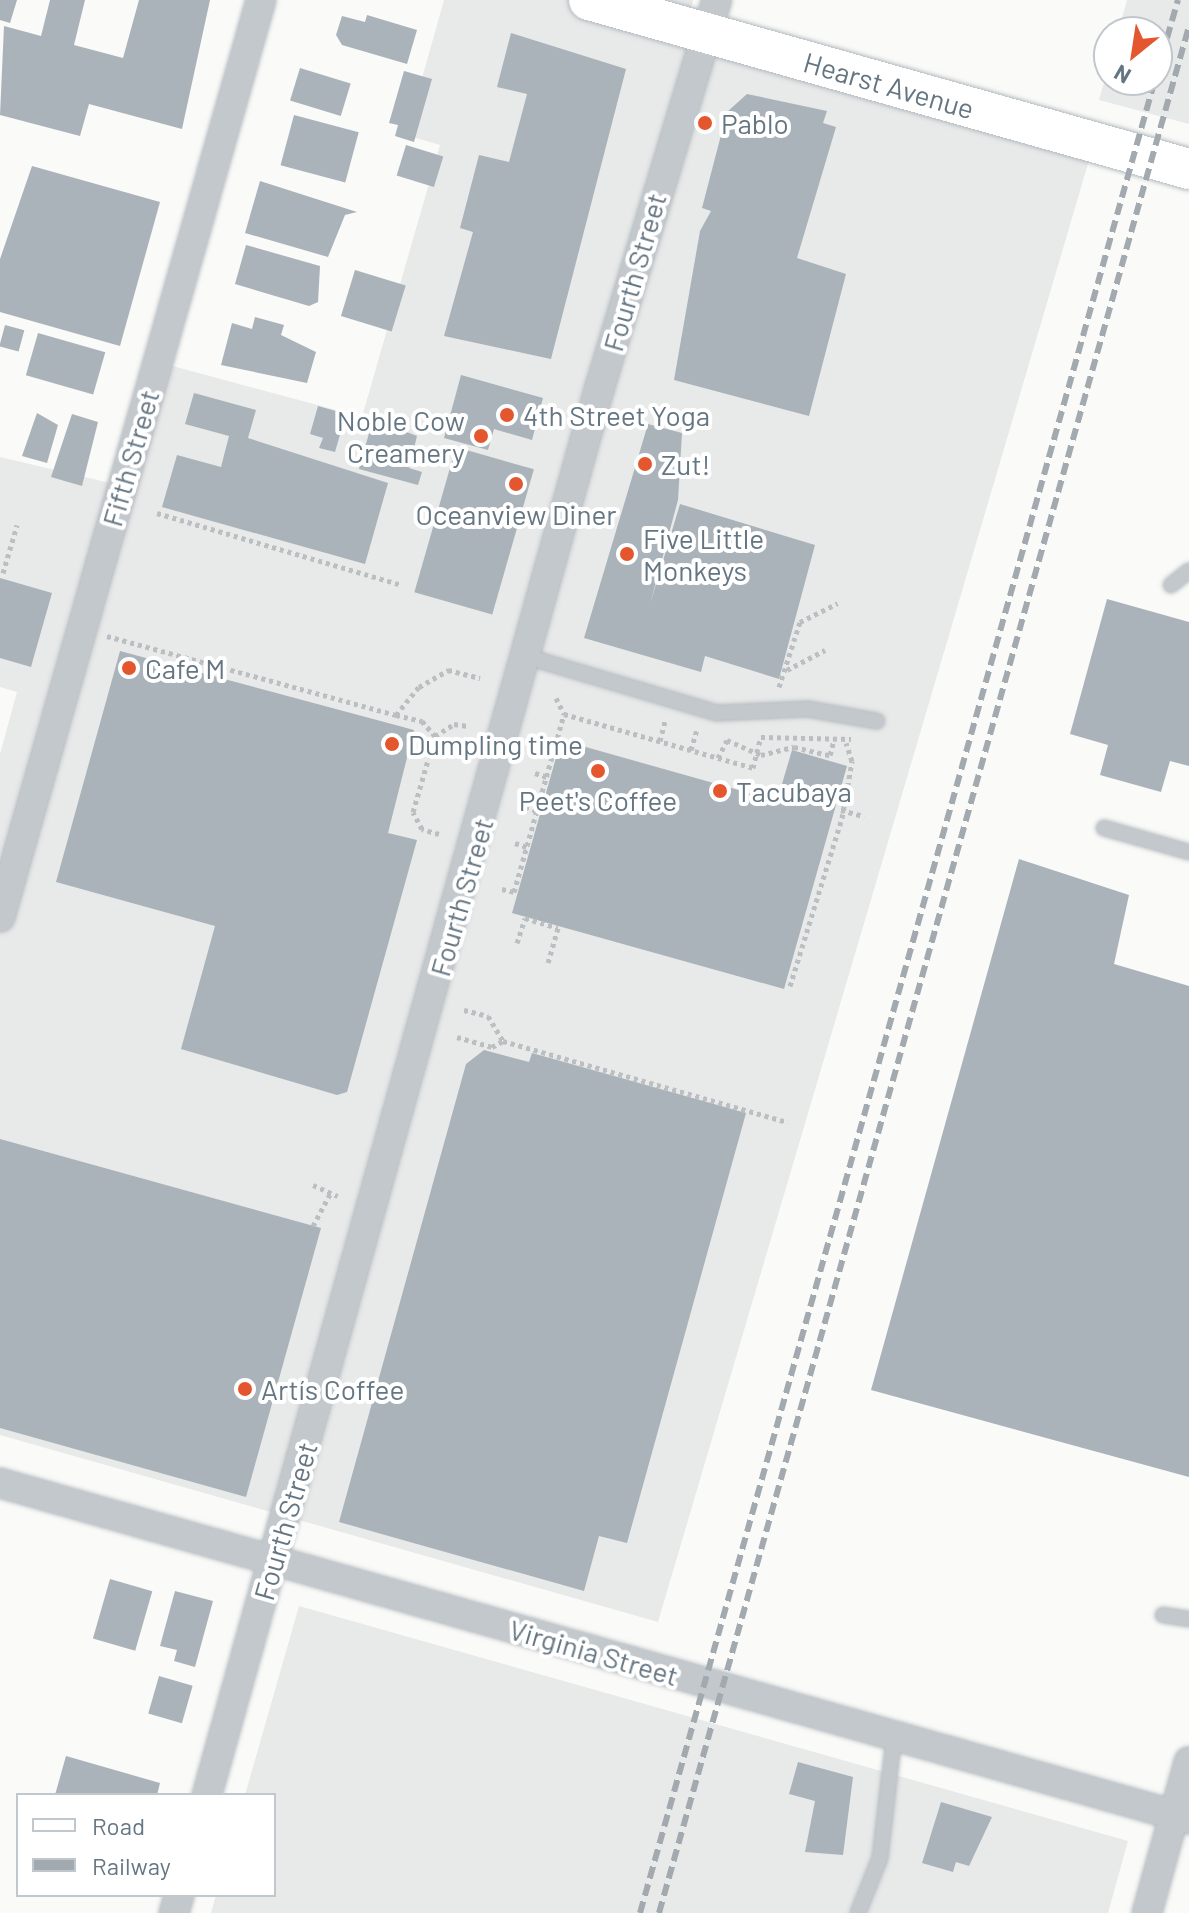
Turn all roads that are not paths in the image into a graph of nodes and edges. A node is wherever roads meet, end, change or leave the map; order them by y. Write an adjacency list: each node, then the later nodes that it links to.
1 (261, 0): 11 (street, Fifth Street)
2 (589, 0): 3 (street, Hearst Avenue)
3 (712, 17): 4 (street, Hearst Avenue); 7 (street, Fourth Street)
4 (1189, 169)
5 (1189, 571): 6 (lane)
6 (1171, 585)
7 (528, 657): 8 (lane); 13 (street, Fourth Street)
8 (877, 721)
9 (1104, 828): 10 (lane)
10 (1189, 852)
11 (0, 917)
12 (0, 1483): 13 (street, Virginia Street)
13 (273, 1561): 16 (street, Virginia Street); 18 (street, Fourth Street)
14 (1163, 1615): 15 (lane)
15 (1189, 1619)
16 (894, 1737): 19 (street, Virginia Street); 20 (lane)
17 (1189, 1762): 19 (street)
18 (208, 1793)
19 (1182, 1817): 21 (street)
20 (858, 1913)
21 (1147, 1913)

